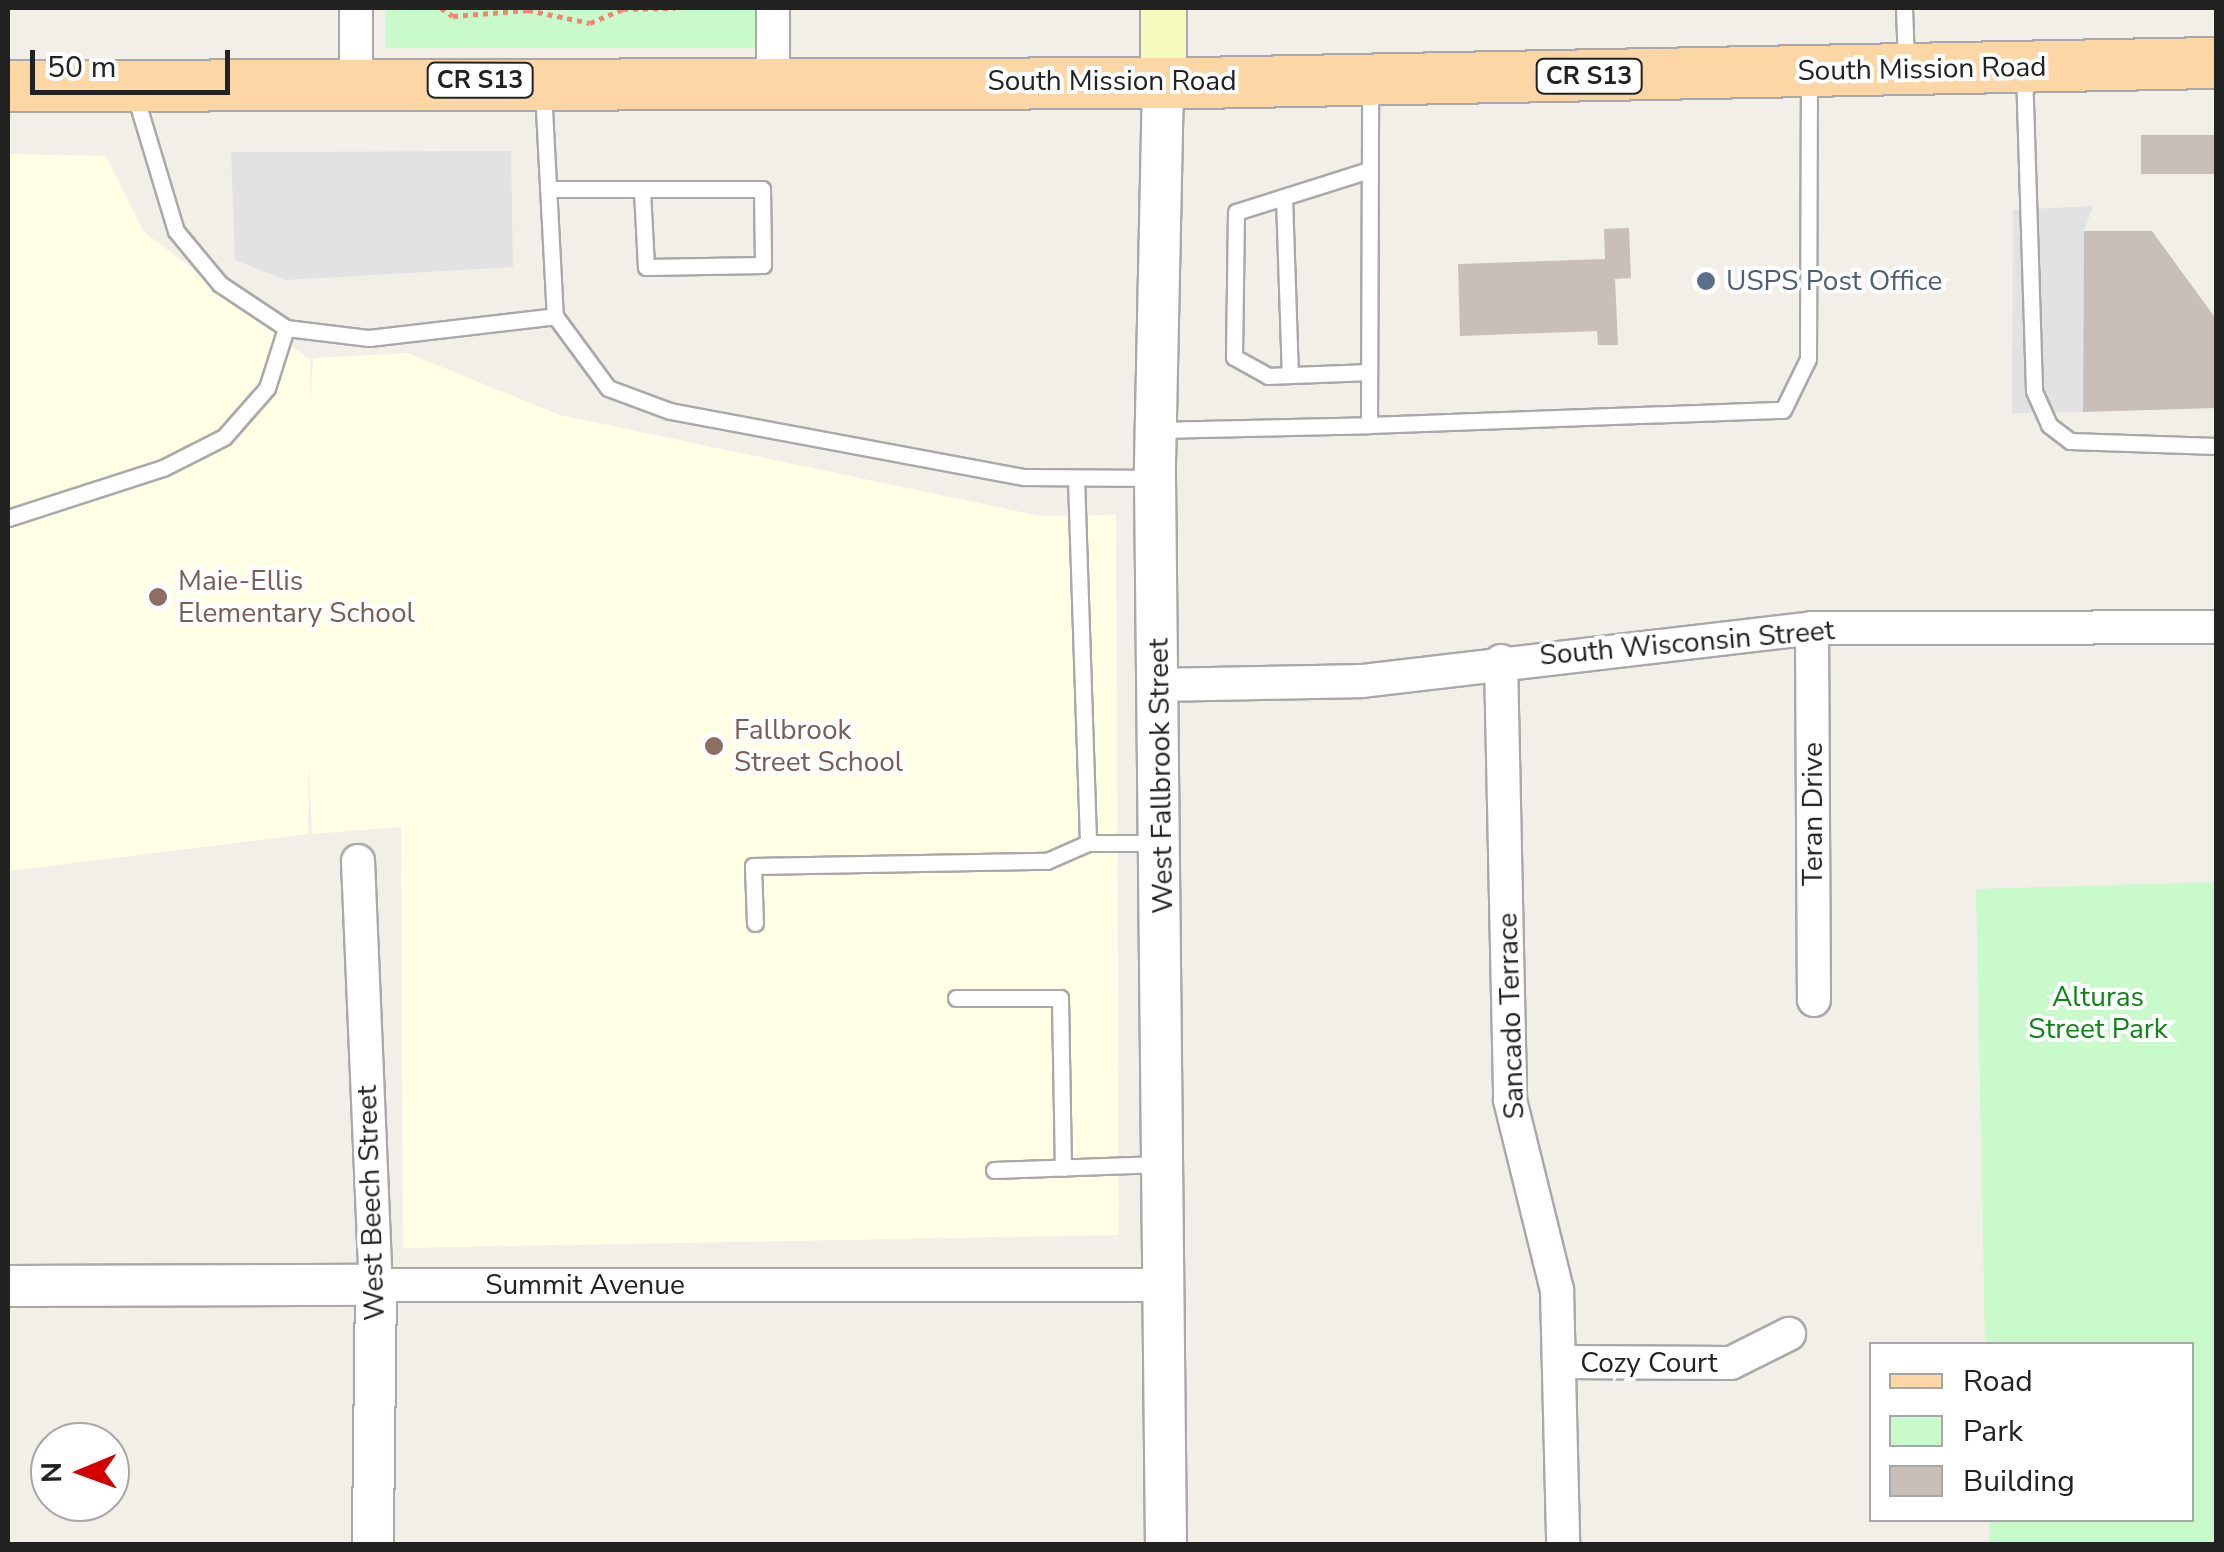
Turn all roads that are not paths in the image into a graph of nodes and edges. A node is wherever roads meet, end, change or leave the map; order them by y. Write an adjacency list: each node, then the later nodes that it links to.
1 (356, 8): 9 (street)
2 (773, 8): 15 (street)
3 (1163, 8): 12 (main road, West Fallbrook Street)
4 (1904, 8): 7 (lane)
5 (2216, 63): 6 (main road, South Mission Road / CR S13)
6 (2024, 67): 7 (main road, South Mission Road / CR S13); 26 (lane)
7 (1906, 70): 8 (main road, South Mission Road / CR S13)
8 (1809, 72): 10 (main road, South Mission Road / CR S13); 24 (lane)
9 (356, 80): 11 (main road, South Mission Road / CR S13); 13 (main road, South Mission Road / CR S13)
10 (1370, 80): 12 (main road, South Mission Road / CR S13); 16 (lane)
11 (543, 81): 15 (main road, South Mission Road / CR S13); 17 (lane)
12 (1163, 82): 15 (main road, South Mission Road / CR S13); 25 (street, West Fallbrook Street)
13 (132, 84): 14 (main road, South Mission Road / CR S13); 21 (lane)
14 (8, 86)
15 (772, 86)
16 (1368, 170): 19 (lane); 22 (lane)
17 (548, 190): 18 (lane); 20 (lane)
18 (642, 190): 18 (lane)
19 (1284, 197): 23 (lane); 23 (lane)
20 (555, 316): 21 (lane); 28 (lane)
21 (286, 328): 29 (lane)
22 (1369, 372): 23 (lane); 24 (lane)
23 (1290, 375)
24 (1369, 424): 25 (lane)
25 (1156, 430): 27 (street, West Fallbrook Street)
26 (2216, 446)
27 (1155, 478): 28 (lane); 33 (street, West Fallbrook Street)
28 (1076, 479): 34 (lane)
29 (8, 518)
30 (2216, 627): 31 (street, South Wisconsin Street)
31 (1812, 628): 32 (street, South Wisconsin Street); 39 (street, Teran Drive)
32 (1501, 661): 33 (street, South Wisconsin Street); 47 (street, Sancado Terrace)
33 (1160, 685): 35 (street, West Fallbrook Street)
34 (1088, 843): 35 (lane); 37 (lane)
35 (1163, 843): 40 (street, West Fallbrook Street)
36 (358, 862): 43 (street, West Beech Street)
37 (755, 923)
38 (956, 998): 41 (lane)
39 (1814, 1000)
40 (1164, 1164): 41 (lane); 44 (street, West Fallbrook Street)
41 (1062, 1168): 42 (lane)
42 (994, 1170)
43 (376, 1285): 44 (street, Summit Avenue); 45 (street, Summit Avenue); 48 (street, West Beech Street)
44 (1164, 1285): 49 (street, West Fallbrook Street)
45 (8, 1286)
46 (1789, 1334): 47 (street, Cozy Court)
47 (1562, 1362): 50 (street, Sancado Terrace)
48 (373, 1544)
49 (1166, 1544)
50 (1563, 1544)

